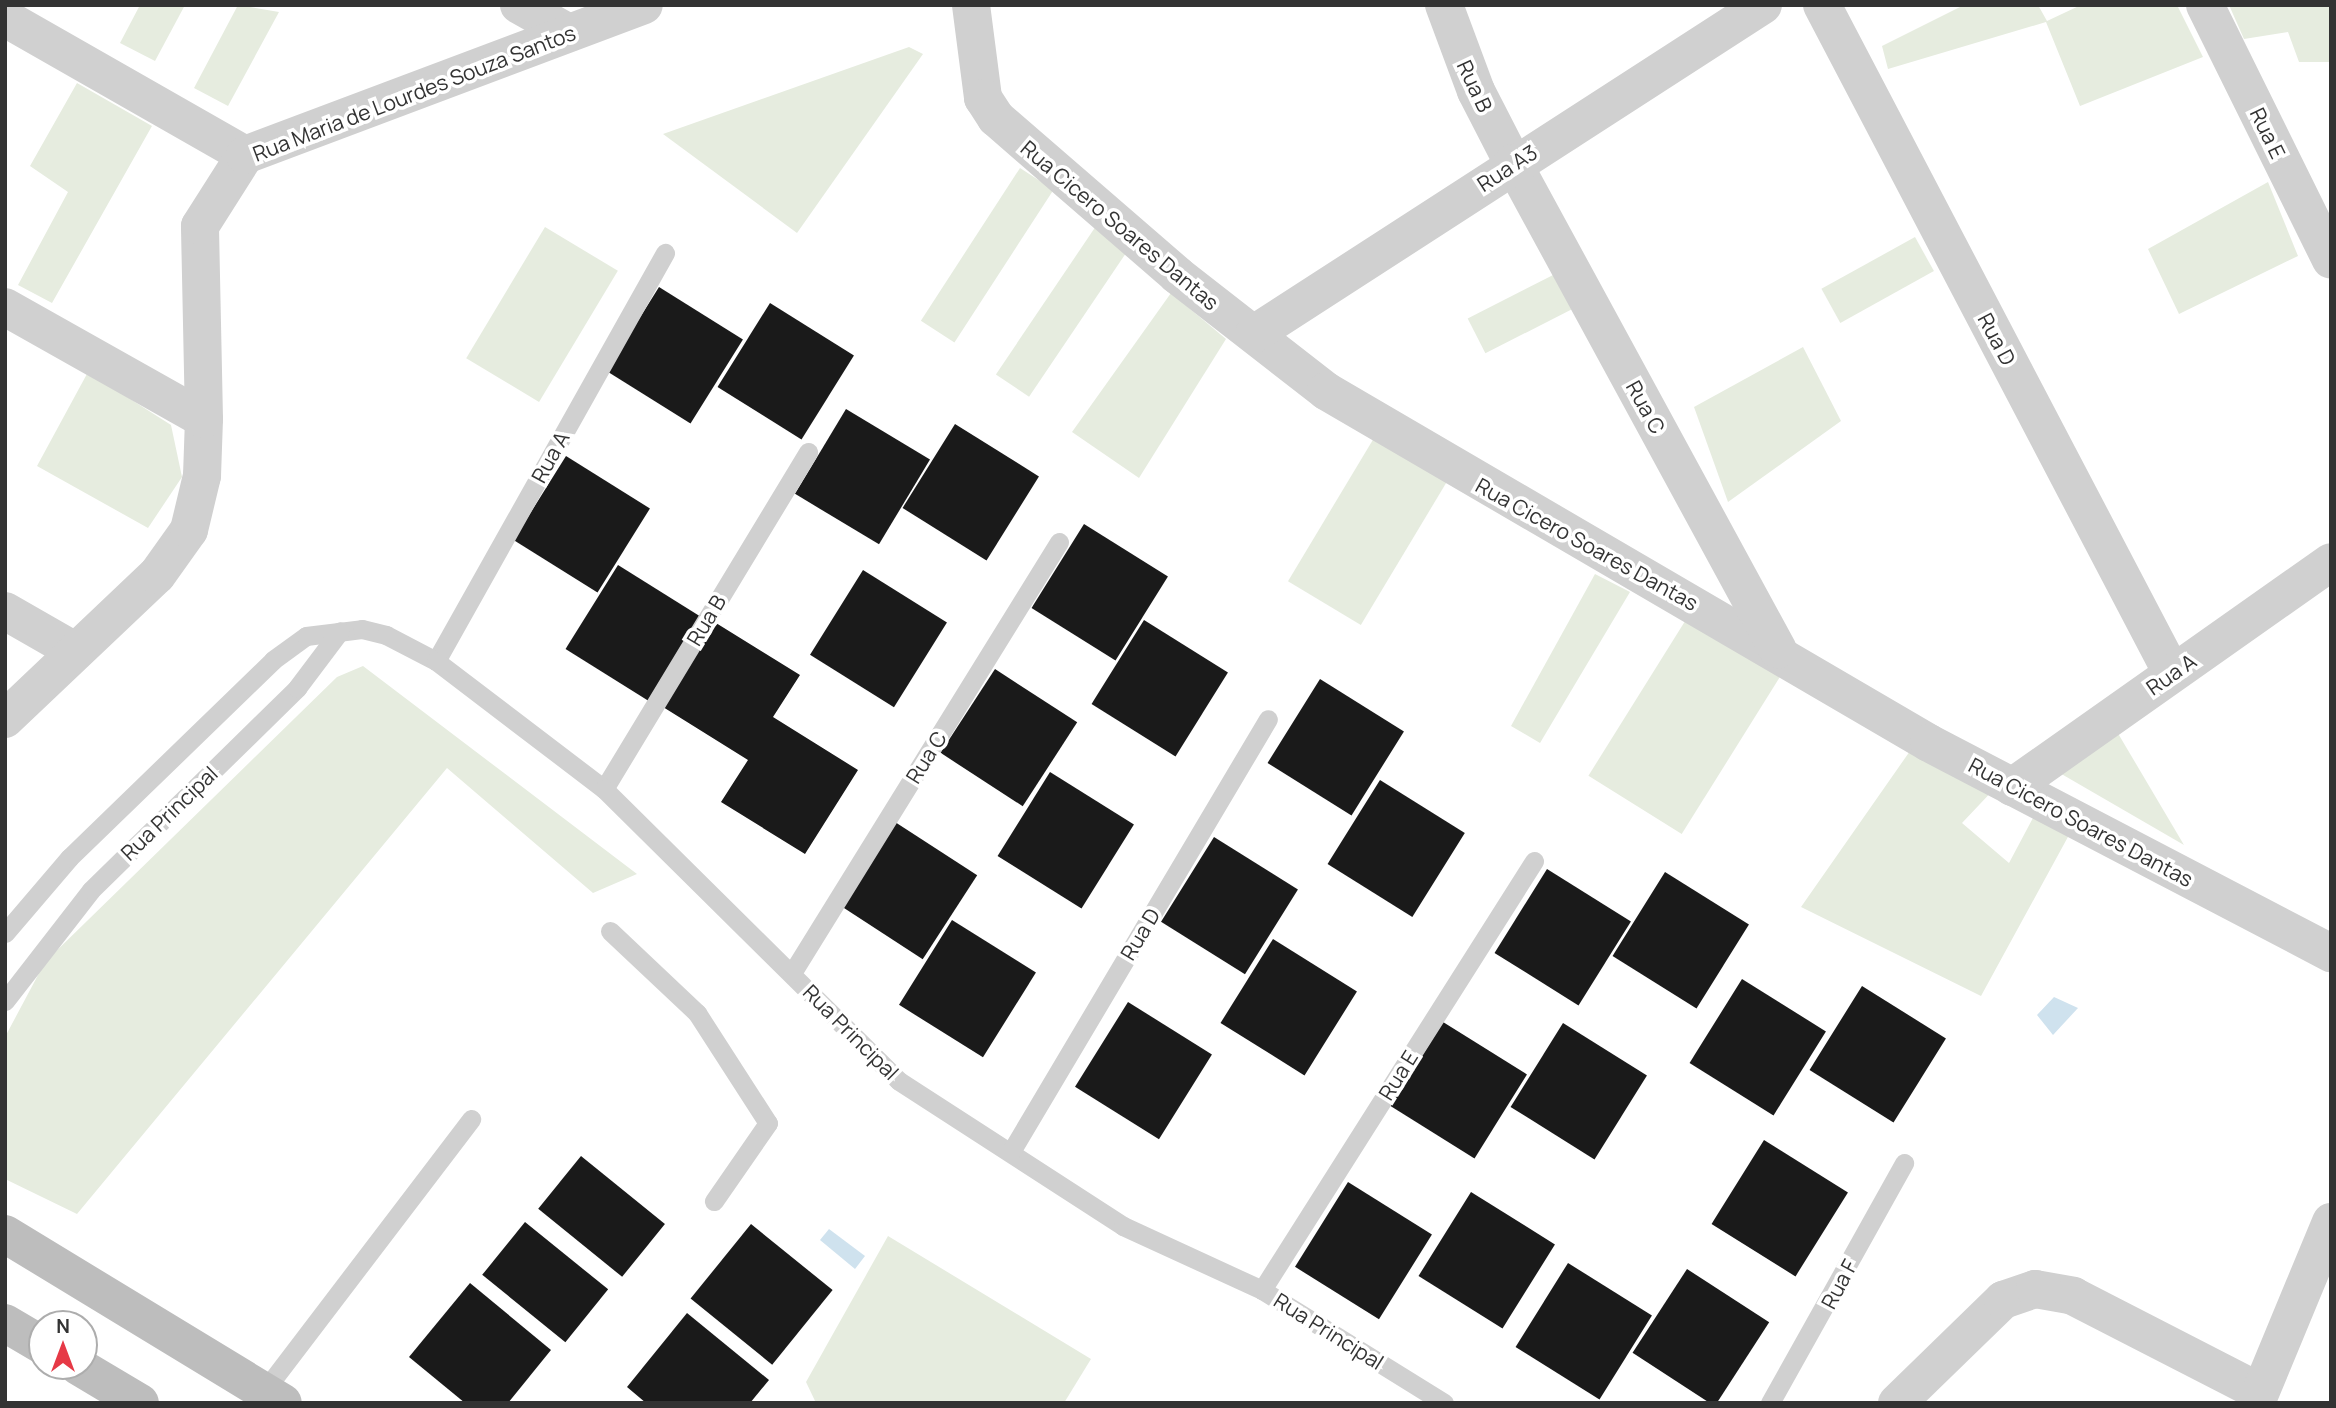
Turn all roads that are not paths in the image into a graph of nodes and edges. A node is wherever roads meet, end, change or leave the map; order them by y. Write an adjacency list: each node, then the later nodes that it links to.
1 (519, 5): 9 (street)
2 (644, 5): 9 (street, Rua Maria de Lourdes Souza Santos)
3 (1444, 5): 11 (street, Rua B)
4 (1763, 5): 11 (street, Rua A3)
5 (1822, 5): 25 (street, Rua D)
6 (2205, 5): 13 (street, Rua E)
7 (979, 12): 15 (street, Rua Cicero Soares Dantas)
8 (5, 18): 10 (street)
9 (569, 33): 10 (street, Rua Maria de Lourdes Souza Santos)
10 (246, 155): 16 (street, Rua Maria de Lourdes Souza Santos)
11 (1513, 163): 15 (street, Rua A3); 23 (street, Rua C)
12 (665, 253): 24 (lane, Rua A)
13 (2331, 260)
14 (5, 307): 16 (street)
15 (1254, 334): 23 (street, Rua Cicero Soares Dantas)
16 (204, 419): 22 (street, Rua Maria de Lourdes Souza Santos)
17 (808, 452): 29 (lane, Rua B)
18 (1059, 542): 34 (lane, Rua C)
19 (2331, 562): 25 (street, Rua A)
20 (5, 611): 22 (street)
21 (341, 631): 24 (lane, Rua Principal); 32 (lane, Rua Principal); 35 (lane, Rua Principal)
22 (73, 650): 26 (street, Rua Maria de Lourdes Souza Santos)
23 (1778, 650): 28 (street, Rua Cicero Soares Dantas)
24 (436, 661): 29 (lane, Rua Principal)
25 (2172, 673): 28 (street, Rua A)
26 (5, 719)
27 (1268, 719): 37 (lane, Rua D)
28 (2012, 787): 33 (street, Rua Cicero Soares Dantas)
29 (604, 789): 34 (lane, Rua Principal)
30 (1534, 860): 42 (lane, Rua E)
31 (610, 931): 39 (lane)
32 (5, 933)
33 (2331, 953)
34 (792, 973): 37 (lane, Rua Principal)
35 (5, 1001)
36 (471, 1119): 46 (lane)
37 (1012, 1150): 42 (lane, Rua Principal)
38 (1904, 1163): 50 (lane, Rua F)
39 (714, 1201)
40 (2331, 1222): 47 (street)
41 (5, 1234): 46 (main road)
42 (1262, 1290): 49 (lane, Rua Principal)
43 (5, 1323): 44 (main road)
44 (28, 1337)
45 (98, 1378): 48 (main road)
46 (274, 1397)
47 (2258, 1397): 51 (street)
48 (140, 1403)
49 (1444, 1403)
50 (1770, 1403)
51 (1897, 1403)

